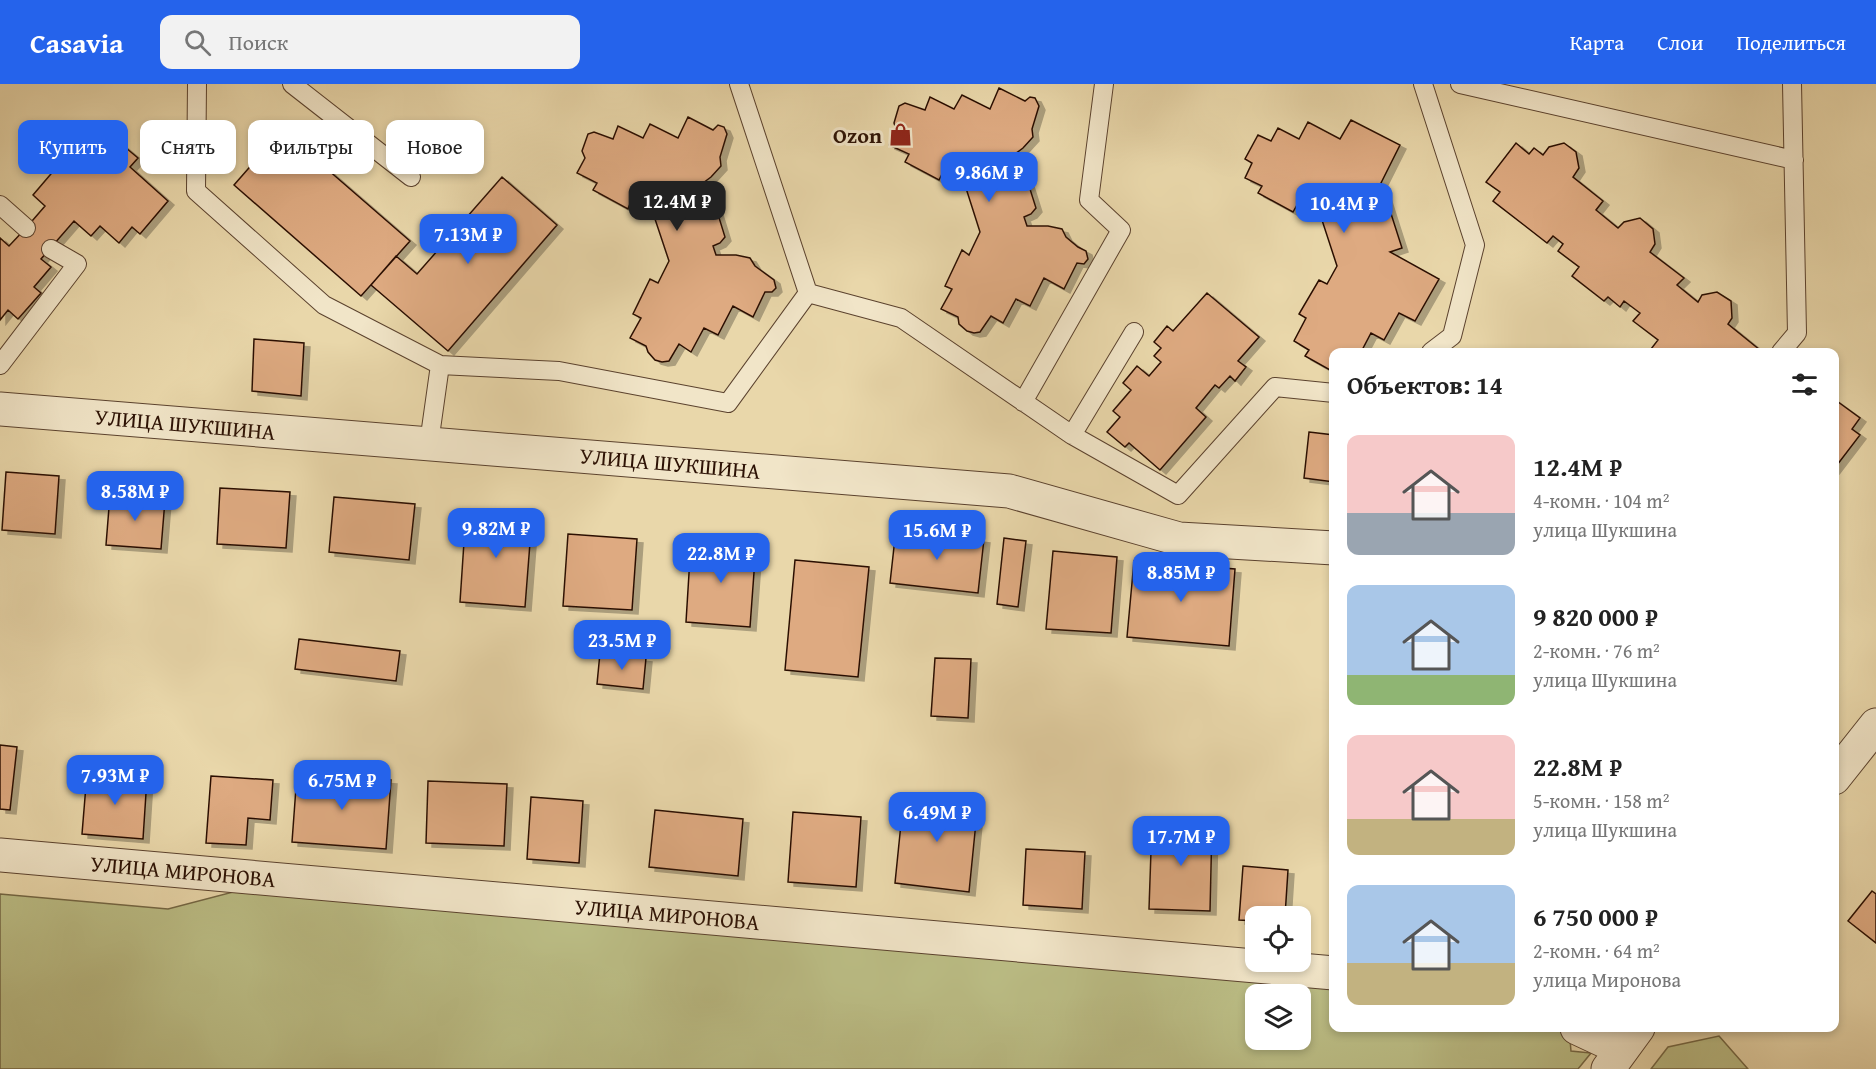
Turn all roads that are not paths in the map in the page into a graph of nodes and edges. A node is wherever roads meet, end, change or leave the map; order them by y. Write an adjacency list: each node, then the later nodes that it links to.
1 (196, 84): 18 (lane)
2 (291, 84): 9 (lane)
3 (739, 84): 13 (lane)
4 (1104, 84): 20 (lane)
5 (1423, 84): 15 (lane)
6 (1460, 84): 8 (lane)
7 (1792, 84): 8 (lane)
8 (1794, 160): 16 (lane)
9 (411, 177)
10 (0, 205): 11 (lane)
11 (26, 228)
12 (51, 249): 17 (lane)
13 (808, 293): 18 (lane); 20 (lane)
14 (1134, 332): 22 (lane)
15 (1436, 348)
16 (1784, 348)
17 (0, 365)
18 (440, 365): 23 (lane)
19 (1329, 392): 22 (lane)
20 (1023, 402): 22 (lane)
21 (0, 409): 23 (street, УЛИЦА ШУКШИНА)
22 (1072, 435)
23 (429, 443): 24 (street, УЛИЦА ШУКШИНА)
24 (1329, 548)
25 (1876, 725): 26 (street)
26 (1839, 772)
27 (0, 855): 28 (street, УЛИЦА МИРОНОВА)
28 (1329, 973)
29 (1586, 1032): 30 (street)
30 (1623, 1048)

